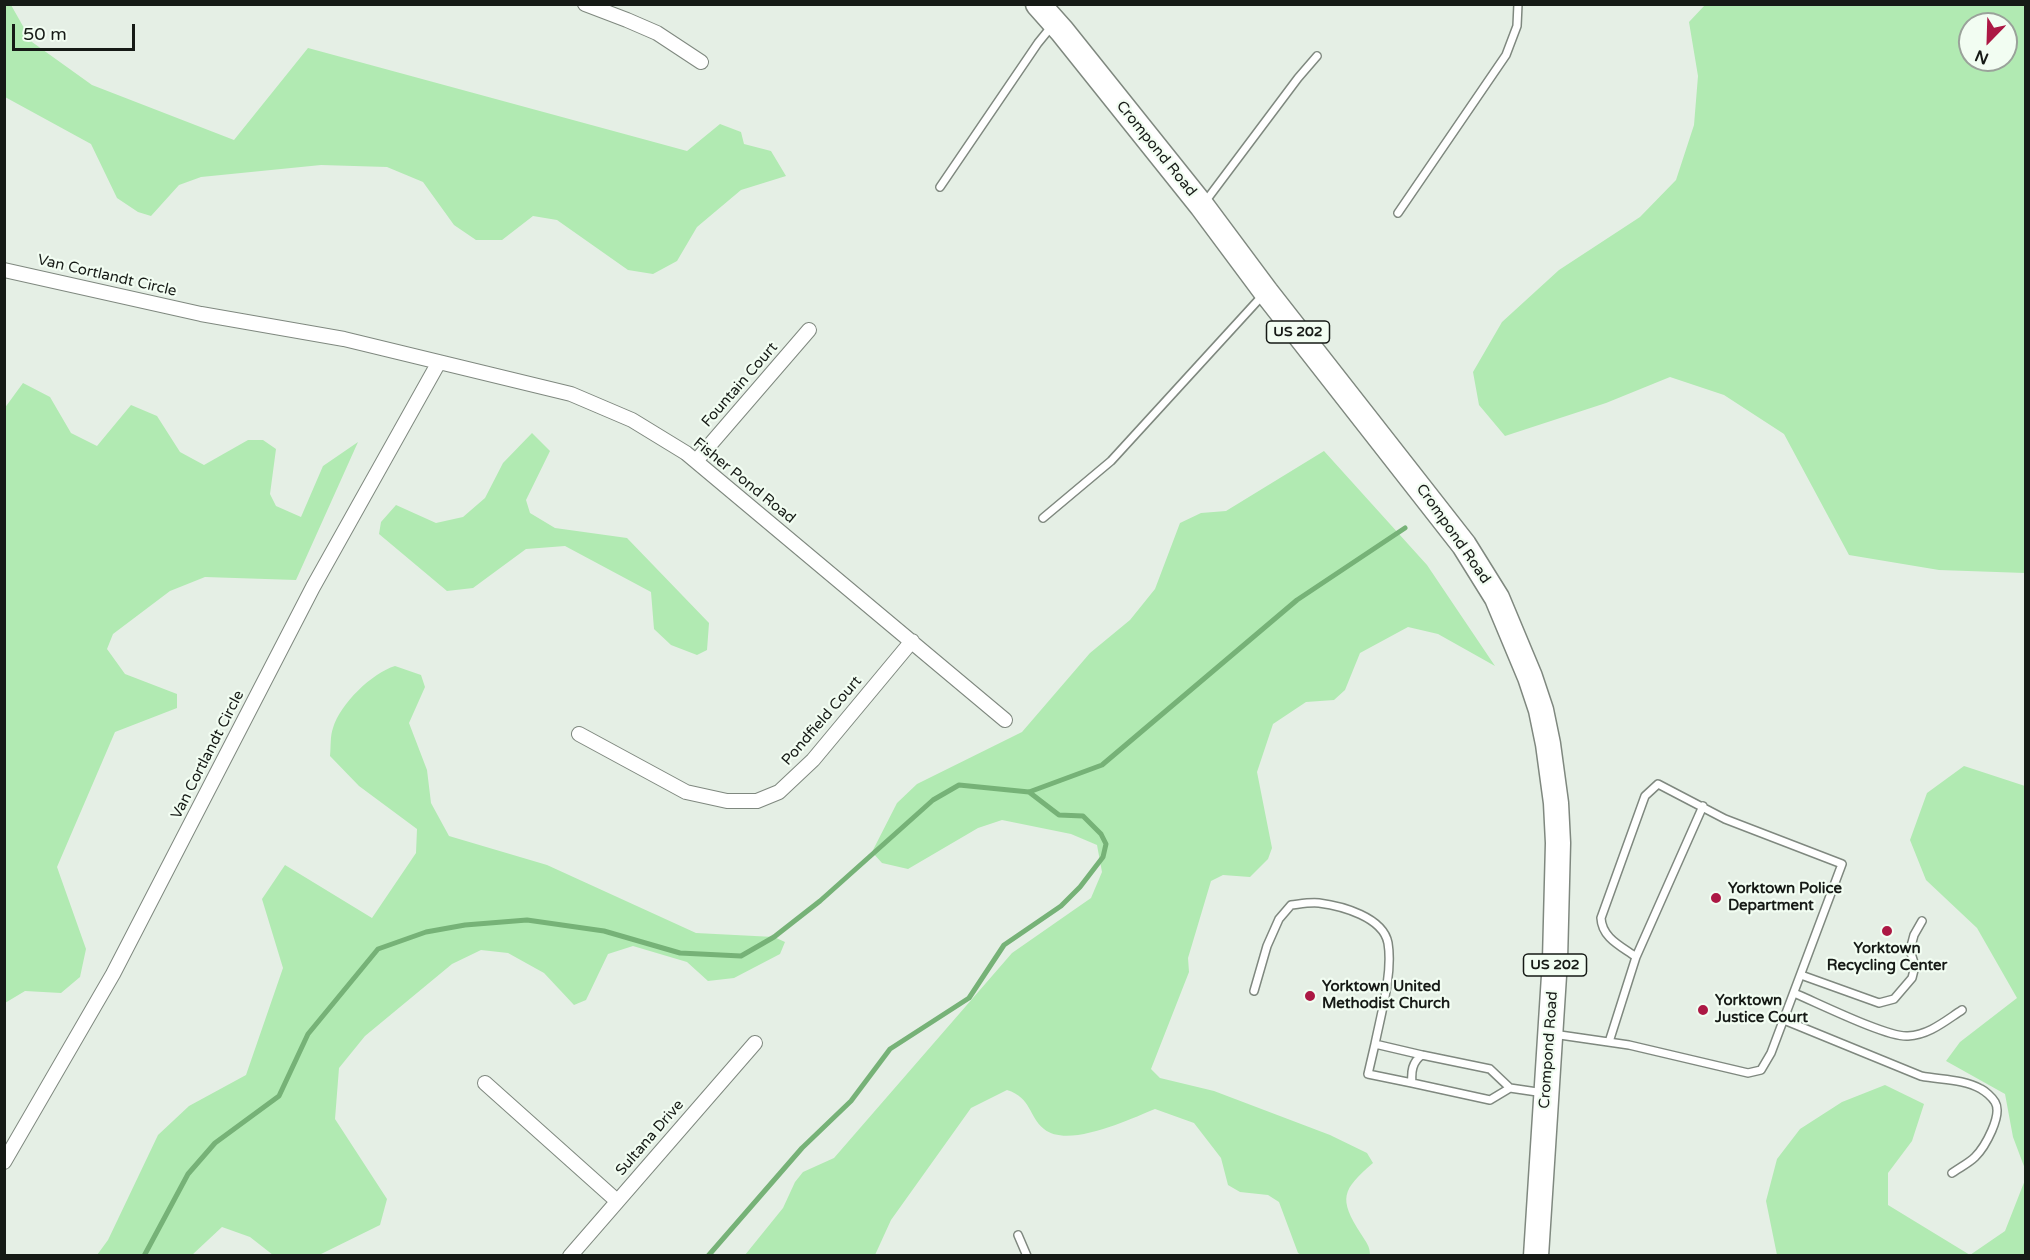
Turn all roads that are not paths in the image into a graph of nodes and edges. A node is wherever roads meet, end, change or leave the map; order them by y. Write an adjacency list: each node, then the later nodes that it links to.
1 (585, 4): 5 (street)
2 (1518, 4): 8 (lane)
3 (1048, 11): 6 (lane); 7 (highway, Crompond Road / US 202)
4 (1317, 56): 7 (lane)
5 (701, 62)
6 (940, 188)
7 (1202, 206): 10 (highway, Crompond Road / US 202)
8 (1398, 213)
9 (4, 270): 12 (street, Van Cortlandt Circle)
10 (1266, 292): 15 (lane); 27 (highway, Crompond Road / US 202)
11 (809, 330): 14 (street, Fountain Court)
12 (344, 339): 13 (street, Fisher Pond Road)
13 (439, 362): 14 (street, Fisher Pond Road); 36 (street, Van Cortlandt Circle)
14 (696, 461): 16 (street, Fisher Pond Road)
15 (1044, 518)
16 (912, 641): 17 (street, Fisher Pond Road); 18 (street, Pondfield Court)
17 (1005, 720)
18 (579, 735)
19 (1703, 807): 21 (lane); 21 (lane); 22 (lane)
20 (1922, 921): 22 (lane)
21 (1636, 957): 29 (lane)
22 (1801, 975): 24 (lane)
23 (1254, 991): 30 (lane)
24 (1794, 993): 25 (lane); 26 (lane)
25 (1962, 1010)
26 (1784, 1020): 29 (lane); 37 (lane)
27 (1550, 1034): 29 (lane); 35 (highway, Crompond Road / US 202)
28 (754, 1042): 38 (street, Sultana Drive)
29 (1609, 1042)
30 (1375, 1044): 31 (lane); 33 (lane)
31 (1422, 1055): 33 (lane); 34 (lane)
32 (485, 1083): 38 (street)
33 (1412, 1083): 34 (lane)
34 (1510, 1088): 35 (lane)
35 (1546, 1093): 42 (highway, Crompond Road / US 202)
36 (4, 1162)
37 (1952, 1173)
38 (617, 1201): 40 (street, Sultana Drive)
39 (1018, 1235): 41 (lane)
40 (570, 1256)
41 (1027, 1256)
42 (1536, 1256)

